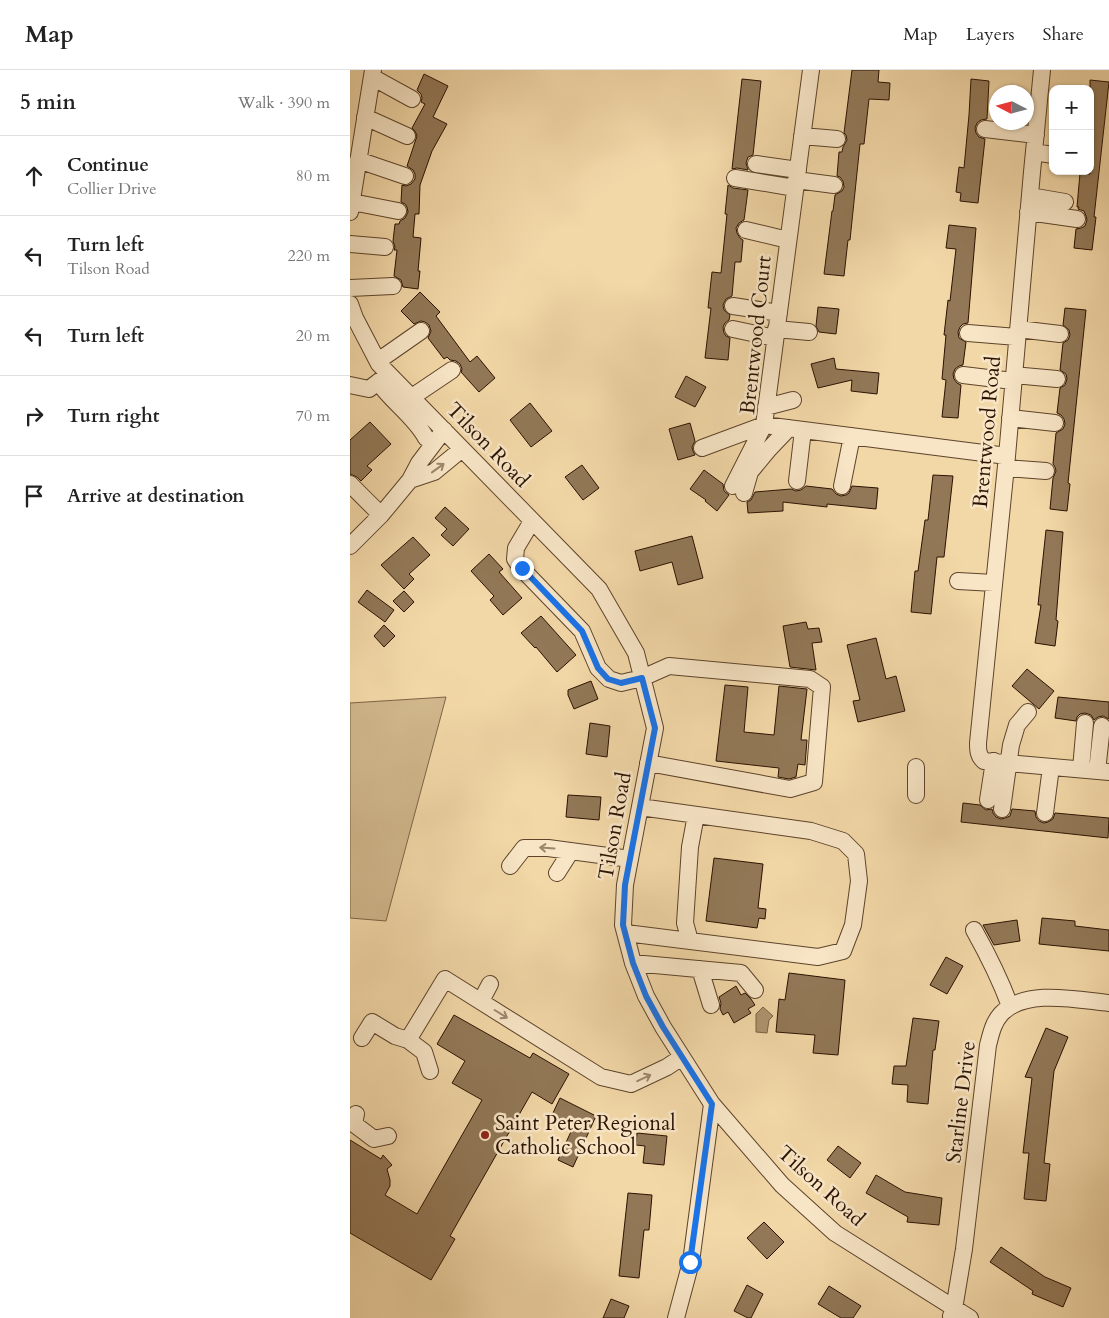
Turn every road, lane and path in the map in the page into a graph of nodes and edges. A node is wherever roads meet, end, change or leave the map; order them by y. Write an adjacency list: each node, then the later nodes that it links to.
1 (811, 70): 9 (street, Brentwood Court)
2 (1042, 70): 7 (street, Brentwood Road)
3 (372, 73): 4 (street); 5 (street)
4 (412, 99)
5 (365, 117): 8 (street); 13 (street)
6 (985, 129): 7 (street)
7 (1036, 135): 11 (street, Brentwood Road)
8 (407, 136)
9 (802, 136): 10 (street); 17 (street, Brentwood Court)
10 (836, 139)
11 (1034, 152): 12 (street); 20 (street, Brentwood Road)
12 (1049, 154)
13 (358, 160): 15 (street); 21 (street)
14 (756, 164): 17 (street)
15 (405, 176)
16 (735, 178): 17 (street)
17 (797, 180): 18 (street); 25 (street, Brentwood Court)
18 (834, 185)
19 (1065, 202): 20 (street)
20 (1029, 204): 23 (street); 36 (street, Brentwood Road)
21 (351, 207): 22 (street)
22 (398, 211)
23 (1077, 219)
24 (746, 230): 25 (street)
25 (788, 240): 32 (street, Brentwood Court)
26 (350, 244): 27 (street)
27 (385, 247)
28 (393, 286): 29 (street)
29 (350, 288)
30 (350, 304): 41 (street, Tilson Road)
31 (733, 306): 32 (street)
32 (779, 313): 37 (street, Brentwood Court)
33 (733, 329): 37 (street)
34 (809, 332): 37 (street)
35 (968, 333): 36 (street)
36 (1018, 333): 38 (street); 43 (street, Brentwood Road)
37 (776, 334): 48 (street, Brentwood Court)
38 (1060, 334)
39 (422, 335): 41 (street)
40 (452, 370): 46 (street)
41 (382, 372): 45 (street); 46 (street, Tilson Road); 55 (street)
42 (963, 376): 43 (street)
43 (1014, 378): 44 (street); 49 (street, Brentwood Road)
44 (1057, 379)
45 (350, 385)
46 (412, 397): 53 (street, Tilson Road)
47 (794, 400): 48 (street)
48 (766, 407): 51 (street, Brentwood Court)
49 (1010, 418): 50 (street); 59 (street, Brentwood Road)
50 (1055, 424)
51 (764, 425): 52 (street, Brentwood Court); 52 (street); 56 (street)
52 (796, 429): 54 (street, Brentwood Court); 62 (street)
53 (444, 430): 55 (street); 57 (street, Tilson Road); 61 (street)
54 (852, 436): 59 (street, Brentwood Court); 64 (street)
55 (426, 438): 58 (street)
56 (702, 448)
57 (462, 449): 61 (street, one-way to 57); 66 (street, Tilson Road)
58 (410, 459)
59 (1006, 462): 60 (street, Brentwood Court); 69 (street, Brentwood Road)
60 (1046, 470)
61 (410, 480): 65 (street)
62 (797, 481)
63 (350, 484): 65 (street)
64 (842, 486)
65 (381, 514): 67 (street)
66 (532, 521): 70 (street, Tilson Road); 70 (street)
67 (352, 540)
68 (958, 581): 69 (street)
69 (994, 583): 75 (street, Brentwood Road)
70 (642, 678): 74 (street, Tilson Road); 74 (street)
71 (1028, 712): 75 (street)
72 (1085, 723): 78 (street)
73 (1102, 726): 79 (street)
74 (648, 763): 82 (street, Tilson Road)
75 (1007, 763): 77 (street); 81 (street); 83 (street)
76 (916, 767): 80 (street)
77 (1051, 767): 78 (street); 84 (street)
78 (1080, 769): 79 (street)
79 (1103, 771)
80 (916, 795)
81 (988, 800)
82 (640, 807): 85 (street); 87 (street, Tilson Road)
83 (1002, 809)
84 (1045, 813)
85 (696, 815): 92 (street); 92 (street)
86 (571, 851): 87 (street); 88 (street, one-way to 88); 89 (street)
87 (630, 859): 91 (street, Tilson Road)
88 (510, 866)
89 (557, 873)
90 (974, 930): 100 (street)
91 (626, 933): 92 (street); 93 (street, Tilson Road)
92 (690, 941)
93 (633, 963): 94 (street); 103 (street, Tilson Road)
94 (700, 969): 96 (street); 99 (street)
95 (490, 984): 97 (street)
96 (755, 990)
97 (481, 1001): 102 (street); 103 (street, one-way to 103)
98 (1109, 1003): 100 (street)
99 (711, 1004)
100 (1010, 1006): 108 (street, Starline Drive)
101 (362, 1038): 102 (street)
102 (408, 1040): 104 (street)
103 (682, 1056): 105 (street, Tilson Road)
104 (430, 1072)
105 (712, 1104): 108 (street, Tilson Road); 109 (street)
106 (356, 1114): 107 (street)
107 (388, 1136)
108 (952, 1313): 110 (street, Tilson Road)
109 (676, 1318)
110 (970, 1318)

